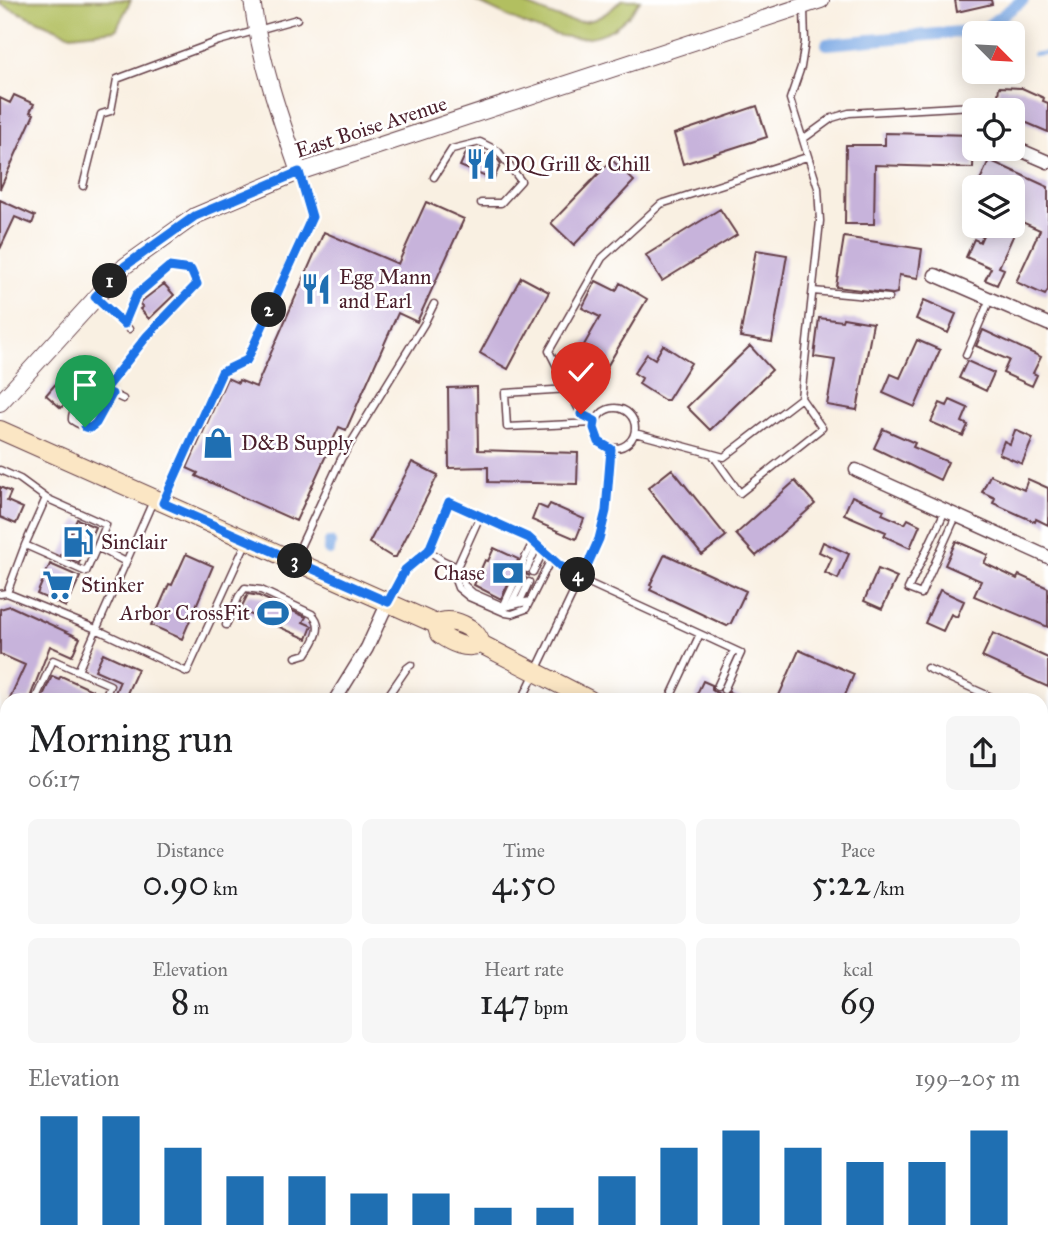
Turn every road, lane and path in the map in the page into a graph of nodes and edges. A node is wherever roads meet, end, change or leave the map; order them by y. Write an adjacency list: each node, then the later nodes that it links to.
1 (252, 0): 5 (street)
2 (821, 0): 3 (street, East Boise Avenue)
3 (804, 6): 7 (lane); 11 (street, East Boise Avenue)
4 (297, 19): 5 (lane)
5 (256, 31): 11 (street); 13 (lane)
6 (962, 107): 7 (lane)
7 (803, 139): 9 (lane)
8 (1025, 152): 10 (street)
9 (807, 157): 16 (lane); 23 (lane)
10 (1048, 162)
11 (299, 172): 17 (street, East Boise Avenue); 36 (lane)
12 (434, 177): 14 (lane)
13 (83, 186)
14 (481, 203)
15 (935, 275): 19 (street)
16 (813, 291): 18 (lane); 25 (lane)
17 (95, 297): 24 (lane); 27 (street, East Boise Avenue)
18 (889, 298)
19 (990, 299): 21 (street); 22 (lane)
20 (434, 304): 46 (lane)
21 (1048, 324)
22 (966, 355)
23 (569, 389): 28 (lane); 28 (lane)
24 (108, 392): 24 (lane); 26 (lane)
25 (801, 398): 32 (lane); 32 (lane)
26 (123, 399)
27 (0, 403)
28 (595, 422): 30 (lane); 31 (lane)
29 (0, 430): 36 (main road)
30 (635, 433): 31 (lane); 32 (lane)
31 (611, 449): 50 (lane)
32 (712, 454)
33 (0, 470): 35 (lane)
34 (856, 470): 37 (street)
35 (46, 498): 40 (lane); 41 (lane)
36 (158, 501): 39 (main road); 47 (lane)
37 (951, 513): 37 (lane); 44 (street)
38 (480, 516): 42 (lane); 43 (lane); 49 (lane)
39 (247, 540): 46 (main road); 56 (lane)
40 (25, 545): 41 (lane); 51 (lane)
41 (97, 547): 47 (lane)
42 (538, 547): 42 (lane); 45 (lane)
43 (429, 550): 48 (lane); 53 (lane)
44 (1048, 557)
45 (551, 559): 50 (lane); 52 (lane)
46 (294, 561): 53 (main road)
47 (126, 562): 56 (lane)
48 (449, 564): 49 (lane); 52 (lane)
49 (457, 567): 54 (lane)
50 (581, 578): 57 (lane); 62 (lane)
51 (3, 593): 56 (lane)
52 (530, 601): 54 (lane)
53 (388, 602): 62 (main road); 66 (street)
54 (507, 606): 54 (lane)
55 (226, 625): 58 (lane)
56 (96, 629): 61 (lane)
57 (700, 634): 63 (lane); 70 (lane)
58 (296, 657)
59 (411, 665): 67 (lane)
60 (927, 668): 71 (lane)
61 (78, 671): 64 (lane); 65 (lane)
62 (538, 671): 68 (lane); 69 (main road)
63 (720, 689)
64 (38, 693)
65 (107, 693)
66 (343, 693)
67 (390, 693)
68 (526, 693)
69 (577, 693)
70 (672, 693)
71 (983, 693)

